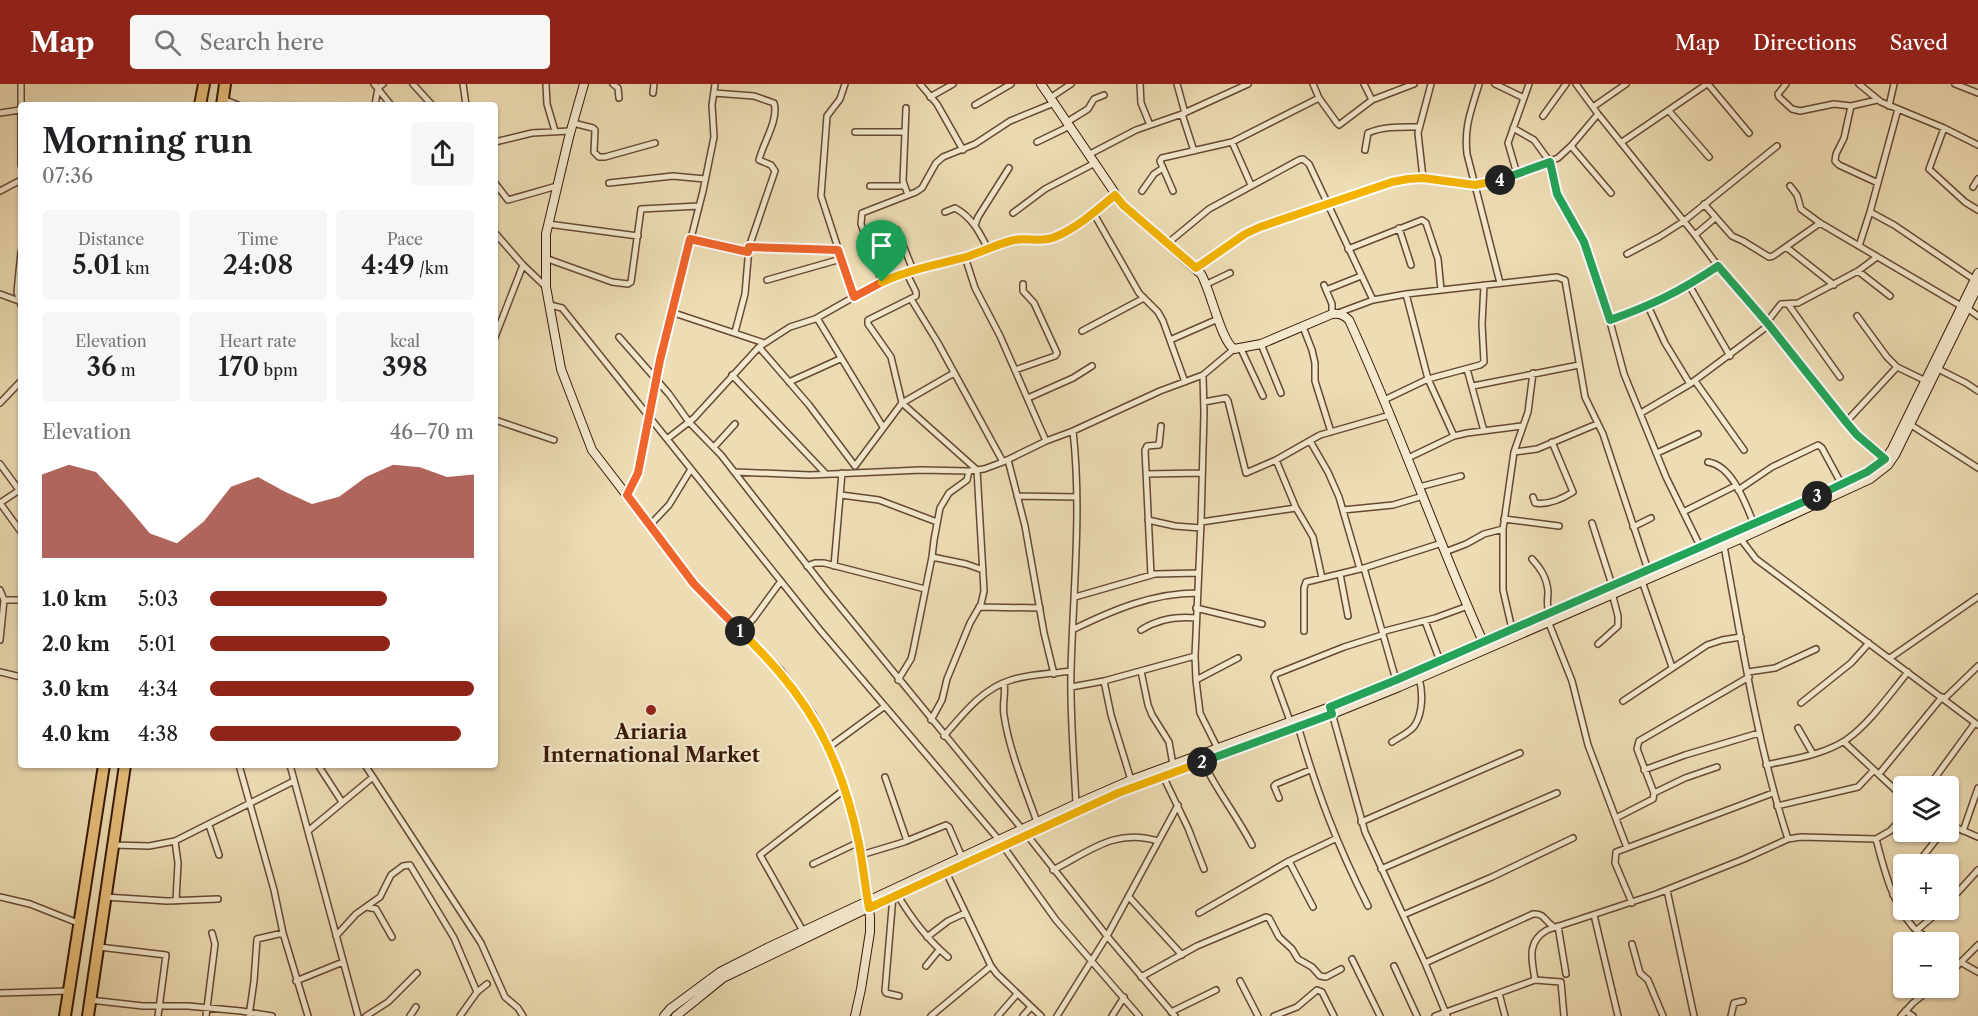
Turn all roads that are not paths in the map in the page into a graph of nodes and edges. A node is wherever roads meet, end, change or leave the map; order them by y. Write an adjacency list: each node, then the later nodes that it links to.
1 (21, 84): 47 (street)
2 (204, 84): 48 (highway)
3 (225, 84): 49 (highway)
4 (413, 84): 52 (street)
5 (463, 84): 53 (street)
6 (546, 84): 72 (street)
7 (584, 84): 68 (main road)
8 (613, 84): 41 (street)
9 (654, 84): 36 (street)
10 (845, 84): 139 (street)
11 (920, 84): 40 (street)
12 (953, 84): 40 (street)
13 (1011, 84): 54 (street)
14 (1041, 84): 44 (main road)
15 (1071, 84): 44 (street)
16 (1140, 84): 67 (street)
17 (1177, 84): 63 (street)
18 (1248, 84): 63 (street)
19 (1313, 84): 42 (street)
20 (1364, 84): 45 (street)
21 (1414, 84): 45 (street)
22 (1431, 84): 69 (street)
23 (1479, 84): 100 (street)
24 (1495, 84): 43 (street)
25 (1529, 84): 43 (street)
26 (1566, 84): 65 (street)
27 (1576, 84): 55 (street)
28 (1626, 84): 55 (street)
29 (1707, 84): 61 (street); 75 (street)
30 (1786, 84): 56 (street)
31 (1859, 84): 46 (street)
32 (1894, 84): 57 (street)
33 (1955, 84): 38 (street)
34 (378, 85): 50 (street); 51 (street)
35 (713, 85): 37 (street)
36 (653, 93)
37 (714, 93): 95 (street); 138 (street)
38 (1978, 93)
39 (1104, 94): 66 (street)
40 (930, 97): 84 (street)
41 (619, 98)
42 (1319, 98): 45 (street); 79 (street)
43 (1524, 98): 70 (street)
44 (1052, 100): 66 (main road); 84 (street)
45 (1372, 100)
46 (1877, 100): 56 (street); 57 (street)
47 (20, 102)
48 (201, 102)
49 (223, 102)
50 (375, 102)
51 (389, 102)
52 (429, 102)
53 (466, 102)
54 (975, 105)
55 (1593, 106): 64 (street)
56 (1851, 106): 99 (street)
57 (1889, 106): 59 (street)
58 (906, 108): 74 (street)
59 (1898, 109): 71 (street); 99 (street)
60 (18, 110): 62 (street)
61 (1669, 111): 80 (street); 88 (street)
62 (0, 113)
63 (1184, 113): 67 (street); 86 (street)
64 (1598, 114): 80 (street); 82 (street)
65 (1543, 116)
66 (1069, 124): 78 (street); 87 (main road)
67 (1150, 125): 87 (street)
68 (572, 127): 72 (street); 77 (street); 101 (main road)
69 (1419, 127): 85 (street); 94 (street)
70 (1513, 128): 89 (street); 93 (street)
71 (1944, 128): 81 (street); 117 (street)
72 (555, 131): 76 (street)
73 (855, 132): 74 (street)
74 (905, 132): 103 (street)
75 (1749, 133)
76 (498, 141)
77 (656, 142)
78 (1037, 142)
79 (1232, 142): 86 (street); 104 (street)
80 (1622, 142): 123 (street)
81 (1978, 145)
82 (1571, 146): 89 (street); 111 (street)
83 (1777, 146): 115 (street)
84 (963, 150): 112 (street)
85 (1365, 150)
86 (1194, 152): 92 (street)
87 (1090, 154): 90 (main road)
88 (1709, 157)
89 (1550, 162): 93 (street); 183 (street)
90 (1095, 163): 113 (main road); 120 (street)
91 (1009, 168): 126 (street)
92 (1163, 168): 109 (street); 110 (street)
93 (1516, 174): 100 (street)
94 (1423, 178): 100 (street); 114 (street)
95 (705, 179): 98 (street); 116 (street)
96 (1978, 179): 107 (street)
97 (18, 181): 108 (street)
98 (609, 183)
99 (1878, 183): 119 (street)
100 (1475, 185): 157 (street)
101 (557, 186): 106 (street); 125 (main road)
102 (870, 186): 103 (street)
103 (903, 186): 112 (street)
104 (1251, 186): 114 (street); 133 (street)
105 (1790, 186): 124 (street)
106 (498, 187)
107 (1973, 187)
108 (0, 190)
109 (1142, 191)
110 (1173, 191)
111 (1611, 194)
112 (908, 195): 156 (street)
113 (1115, 195): 121 (street); 133 (main road)
114 (1327, 204): 137 (street); 148 (street)
115 (1704, 204): 122 (street); 123 (street)
116 (699, 206): 130 (street); 132 (street)
117 (1978, 210)
118 (945, 212): 126 (street)
119 (1870, 212): 134 (street); 155 (street)
120 (1013, 213)
121 (1094, 214): 136 (street); 169 (street)
122 (1715, 218): 129 (street); 135 (street)
123 (1684, 221): 129 (street); 140 (street)
124 (1820, 223): 134 (street); 135 (street)
125 (548, 224): 130 (street); 143 (main road)
126 (975, 225): 136 (street)
127 (1399, 228): 137 (street); 146 (street); 164 (street)
128 (897, 230): 149 (street)
129 (1695, 235): 147 (street)
130 (638, 236): 143 (street)
131 (498, 237): 145 (street)
132 (690, 239): 138 (street); 177 (street)
133 (1168, 243): 148 (main road)
134 (1858, 246): 142 (street)
135 (1786, 247): 162 (street)
136 (988, 249): 141 (street)
137 (1348, 249): 153 (street)
138 (749, 250): 139 (street); 188 (street)
139 (838, 250): 144 (street)
140 (1627, 254)
141 (965, 257): 149 (street); 201 (street)
142 (1876, 257): 150 (street); 176 (street)
143 (546, 258): 163 (main road)
144 (842, 259): 154 (street); 168 (street)
145 (522, 265): 163 (street); 185 (street)
146 (1411, 265)
147 (1718, 266): 161 (street); 184 (street)
148 (1196, 268): 159 (main road)
149 (913, 270): 151 (street)
150 (1858, 271): 162 (street); 167 (street)
151 (906, 272): 156 (street); 170 (street)
152 (1230, 273): 159 (street)
153 (1361, 276): 171 (street); 178 (street)
154 (767, 280)
155 (1977, 280): 176 (main road)
156 (882, 282): 168 (street)
157 (1500, 283): 160 (street); 197 (street)
158 (1023, 284): 201 (street)
159 (1207, 284): 182 (main road)
160 (1484, 285): 164 (street); 199 (street)
161 (1689, 285): 175 (street); 194 (street)
162 (1834, 285): 173 (street)
163 (546, 287): 174 (main road)
164 (1441, 290): 166 (street)
165 (0, 294): 172 (street)
166 (1406, 294): 171 (street); 207 (street)
167 (1890, 296)
168 (854, 297): 181 (street)
169 (1144, 298): 187 (street); 190 (street)
170 (911, 299): 202 (street); 222 (street)
171 (1373, 300): 178 (street)
172 (18, 301)
173 (1788, 304): 184 (street); 206 (street)
174 (550, 305): 225 (street); 272 (main road)
175 (1648, 306): 183 (street); 212 (street)
176 (1964, 307): 180 (street); 200 (main road); 209 (main road)
177 (671, 312): 188 (street); 208 (street)
178 (1335, 314): 186 (main road); 219 (main road)
179 (1857, 316): 198 (street)
180 (1978, 316)
181 (817, 318): 192 (street); 195 (street)
182 (1218, 319): 190 (street); 193 (main road)
183 (1610, 320): 223 (street)
184 (1768, 323): 194 (street); 228 (street)
185 (498, 324)
186 (1303, 327): 191 (main road); 237 (street)
187 (1082, 331)
188 (735, 332): 192 (street)
189 (619, 337): 208 (street)
190 (1170, 340): 211 (street)
191 (1261, 344): 193 (main road); 216 (street)
192 (762, 345): 204 (street); 210 (street)
193 (1237, 349): 205 (street); 217 (street)
194 (1730, 356): 212 (street)
195 (840, 359): 210 (street); 234 (street)
196 (1092, 366): 218 (street)
197 (1579, 366): 203 (street); 230 (street)
198 (1897, 367): 209 (street); 228 (street)
199 (1467, 369): 207 (street); 214 (street)
200 (1938, 369): 215 (street); 231 (main road)
201 (1015, 370): 218 (street)
202 (954, 372): 222 (street); 252 (street)
203 (1533, 373): 214 (street); 233 (street)
204 (732, 375): 227 (street); 264 (street)
205 (1203, 375): 211 (street); 220 (street)
206 (1840, 377)
207 (1428, 379): 219 (street); 239 (street)
208 (656, 381): 225 (street); 227 (street)
209 (1926, 381): 250 (main road)
210 (789, 382): 255 (street)
211 (1185, 382): 235 (street)
212 (1693, 382): 223 (street); 246 (street)
213 (18, 384): 221 (street)
214 (1473, 386): 236 (street)
215 (1978, 391)
216 (1281, 393)
217 (1263, 396)
218 (1028, 398): 242 (street)
219 (1384, 400): 224 (main road)
220 (1204, 402): 251 (street); 263 (street)
221 (0, 403)
222 (902, 403): 234 (street); 258 (street)
223 (1641, 412): 248 (street)
224 (1390, 415): 237 (street); 249 (main road)
225 (649, 417): 240 (street); 272 (street)
226 (498, 421): 241 (street)
227 (690, 422): 240 (street); 245 (street)
228 (1846, 422): 250 (street)
229 (735, 424): 245 (street)
230 (1597, 424): 244 (street); 290 (street)
231 (1911, 425): 256 (street); 293 (main road)
232 (1161, 426): 265 (street)
233 (1522, 426): 236 (street); 247 (street)
234 (883, 427): 255 (street)
235 (1073, 431): 242 (street); 276 (street)
236 (1484, 431): 239 (street)
237 (1331, 432): 243 (street)
238 (1698, 434): 248 (street)
239 (1454, 436): 249 (street)
240 (667, 439): 257 (street)
241 (554, 440)
242 (1046, 441): 252 (street)
243 (1310, 441): 251 (street); 279 (street)
244 (1552, 442): 247 (street); 277 (street)
245 (714, 447): 260 (street)
246 (1744, 450)
247 (1514, 452): 282 (street)
248 (1657, 453): 280 (street)
249 (1408, 458): 269 (main road)
250 (1885, 459): 267 (main road)
251 (1276, 460): 278 (street)
252 (1005, 461): 258 (street); 274 (street)
253 (1708, 462): 270 (street)
254 (0, 464): 268 (street)
255 (855, 465): 262 (street)
256 (1978, 468)
257 (691, 470): 287 (street); 309 (street)
258 (977, 470): 259 (street); 303 (street)
259 (969, 471): 262 (street); 284 (street)
260 (735, 472): 264 (street); 300 (street)
261 (842, 473): 262 (street); 264 (street); 273 (street)
262 (850, 473)
263 (1202, 473): 265 (street); 288 (street)
264 (826, 474)
265 (1146, 474): 283 (street)
266 (1461, 476): 269 (street)
267 (1842, 485): 270 (street); 286 (main road)
268 (18, 487)
269 (1419, 487): 275 (main road)
270 (1737, 488): 280 (street); 286 (street)
271 (18, 491): 291 (street)
272 (627, 495): 287 (main road)
273 (841, 495): 284 (street); 301 (street)
274 (1017, 496): 276 (street); 321 (street)
275 (1423, 496): 279 (street); 294 (main road)
276 (1077, 497): 315 (street)
277 (1533, 497)
278 (1296, 508): 288 (street); 308 (street)
279 (1343, 510): 302 (street)
280 (1683, 512): 296 (street)
281 (1652, 518): 290 (street)
282 (1504, 519): 289 (street); 292 (street)
283 (1148, 520): 288 (street); 307 (street)
284 (937, 522): 298 (street)
285 (1592, 523): 311 (street)
286 (1754, 524): 293 (main road)
287 (650, 525): 332 (main road)
288 (1201, 525): 305 (street)
289 (1559, 526)
290 (1633, 527): 304 (street)
291 (18, 528)
292 (1503, 529): 297 (street); 329 (street)
293 (1738, 536): 295 (main road); 296 (main road); 336 (street)
294 (1442, 543): 297 (main road); 302 (street)
295 (1724, 546): 310 (main road); 334 (street)
296 (1701, 548): 304 (main road)
297 (1445, 552): 319 (main road)
298 (932, 557): 303 (street); 313 (street)
299 (1532, 559): 324 (street)
300 (807, 566): 301 (street); 354 (street)
301 (834, 566): 313 (street)
302 (1362, 569): 306 (street); 333 (street)
303 (983, 570): 320 (street)
304 (1648, 570): 311 (main road)
305 (1198, 573): 307 (street); 314 (street)
306 (1340, 574): 308 (street); 323 (street)
307 (1151, 575): 315 (street)
308 (1323, 578): 331 (street)
309 (781, 581): 332 (street); 363 (street)
310 (1642, 581): 311 (main road); 345 (street)
311 (1612, 589): 324 (main road); 338 (street)
312 (0, 590): 317 (street)
313 (925, 590): 354 (street)
314 (1197, 593): 322 (street); 328 (street)
315 (1075, 597): 328 (street)
316 (1978, 597): 342 (street)
317 (4, 600): 318 (street); 335 (street)
318 (18, 600)
319 (1468, 606): 326 (street); 337 (main road)
320 (979, 608): 321 (street); 366 (street)
321 (1040, 608): 350 (street)
322 (1196, 608): 325 (street); 327 (street)
323 (1348, 616)
324 (1549, 617): 329 (main road); 337 (main road); 409 (street)
325 (1196, 618): 330 (street); 340 (street)
326 (1425, 621): 333 (street); 343 (street)
327 (1262, 624)
328 (1074, 629): 346 (street)
329 (1512, 629): 337 (main road)
330 (1141, 630)
331 (1304, 631)
332 (741, 632): 374 (main road)
333 (1382, 635): 356 (street); 368 (street)
334 (1741, 637): 345 (street); 351 (street)
335 (0, 640)
336 (1869, 643): 342 (street); 362 (street)
337 (1485, 644): 343 (main road); 353 (main road)
338 (1598, 644)
339 (1816, 649): 351 (street)
340 (1195, 656): 347 (street); 355 (street)
341 (1238, 658): 355 (street)
342 (1890, 658): 349 (street)
343 (1440, 661): 356 (main road)
344 (1978, 666): 360 (street)
345 (1672, 667): 361 (street)
346 (1071, 671): 350 (street); 359 (street)
347 (1140, 671): 357 (street); 379 (street)
348 (0, 672): 352 (street)
349 (1908, 672): 360 (street); 373 (street)
350 (1054, 674): 358 (street)
351 (1748, 675): 370 (street); 389 (street)
352 (18, 676)
353 (1419, 678): 364 (main road); 372 (street)
354 (898, 680): 366 (street)
355 (1196, 680): 375 (street)
356 (1396, 680): 364 (main road)
357 (1104, 681): 359 (street); 395 (street)
358 (1004, 683): 371 (street); 410 (street)
359 (1071, 687): 406 (street)
360 (1943, 698): 367 (street); 390 (street)
361 (1623, 701)
362 (1801, 703)
363 (885, 706): 374 (street); 428 (street)
364 (1331, 711): 368 (main road); 411 (street)
365 (1978, 715): 367 (street)
366 (931, 720): 371 (street)
367 (1975, 723): 392 (street)
368 (1294, 724): 375 (main road); 378 (main road); 388 (street)
369 (1798, 728): 377 (street)
370 (1759, 733): 380 (street); 389 (street)
371 (944, 736): 417 (street)
372 (1392, 742)
373 (1844, 742): 377 (street); 390 (street)
374 (829, 747): 399 (main road)
375 (1218, 749): 379 (main road)
376 (1520, 753): 411 (street)
377 (1813, 754): 380 (street)
378 (1203, 762): 391 (main road); 430 (street)
379 (1173, 765): 395 (main road)
380 (1767, 765): 402 (street)
381 (1717, 767): 401 (street)
382 (104, 768): 463 (highway)
383 (125, 768): 429 (highway)
384 (240, 768): 404 (street)
385 (291, 768): 396 (street)
386 (320, 768): 405 (street)
387 (367, 768): 393 (street)
388 (1311, 770): 403 (street); 420 (street)
389 (1644, 770): 401 (street)
390 (1877, 772): 397 (street); 408 (street)
391 (1164, 776): 407 (street); 417 (main road)
392 (1936, 776)
393 (374, 777): 405 (street); 527 (street)
394 (885, 777): 424 (street)
395 (1131, 780): 406 (main road)
396 (294, 781): 404 (street); 415 (street)
397 (1893, 787)
398 (1978, 788): 416 (street)
399 (846, 789): 427 (main road); 466 (street)
400 (1557, 793): 439 (street)
401 (1654, 793): 409 (street)
402 (1773, 794): 408 (street); 431 (street)
403 (1279, 798)
404 (250, 802): 412 (street); 469 (street)
405 (342, 802): 415 (street)
406 (1076, 804): 410 (main road)
407 (1178, 805): 425 (street); 438 (street)
408 (1777, 806): 421 (street)
409 (1616, 818): 431 (street)
410 (1037, 822): 417 (main road)
411 (1361, 822): 439 (street)
412 (209, 825): 423 (street); 433 (street)
413 (1893, 828): 422 (street)
414 (1959, 829): 416 (street)
415 (308, 831): 470 (street)
416 (1963, 831): 418 (street)
417 (1024, 832): 428 (main road); 440 (street)
418 (1978, 837)
419 (1573, 838): 459 (street)
420 (1335, 839): 436 (street); 454 (street)
421 (1788, 839): 422 (street); 443 (street)
422 (1876, 839): 446 (street)
423 (176, 841): 429 (street); 451 (street)
424 (907, 841): 434 (street); 435 (street)
425 (1158, 841): 440 (street); 449 (street)
426 (1934, 842): 432 (street)
427 (859, 843): 434 (main road); 437 (street)
428 (1001, 843): 435 (main road); 442 (main road); 481 (street)
429 (113, 844): 448 (highway)
430 (1252, 845)
431 (1627, 848): 452 (street)
432 (1925, 854)
433 (219, 855)
434 (861, 855): 453 (main road)
435 (962, 857): 453 (main road)
436 (1289, 861): 455 (street); 458 (street)
437 (813, 864)
438 (1203, 869)
439 (1381, 869): 459 (street)
440 (1053, 870): 471 (street)
441 (1978, 870): 444 (street)
442 (946, 872): 445 (main road); 457 (street)
443 (1666, 890): 452 (street); 548 (street)
444 (1959, 891)
445 (895, 895): 453 (main road); 473 (street); 504 (street)
446 (1893, 895)
447 (0, 897): 463 (street)
448 (105, 897): 451 (street); 476 (highway)
449 (1129, 897): 471 (street); 478 (street)
450 (218, 899): 451 (street)
451 (176, 901)
452 (1632, 903): 460 (street)
453 (868, 904): 466 (main road); 529 (main road); 530 (main road)
454 (1368, 906)
455 (1313, 907)
456 (367, 908): 470 (street); 472 (street); 500 (street)
457 (965, 913): 473 (street); 486 (street)
458 (1199, 913)
459 (1403, 915): 483 (street)
460 (1594, 915): 464 (street); 546 (street)
461 (1909, 920): 465 (street)
462 (1929, 920): 465 (street)
463 (80, 923): 499 (highway)
464 (1556, 927): 483 (street); 492 (street); 494 (street)
465 (1917, 930): 467 (street)
466 (803, 931): 528 (main road)
467 (1919, 932)
468 (212, 933): 512 (street)
469 (282, 933): 495 (street); 513 (street)
470 (336, 936): 482 (street)
471 (1107, 936): 481 (street); 493 (street)
472 (392, 937)
473 (927, 937): 477 (street)
474 (1632, 944): 547 (street)
475 (1978, 945): 484 (street)
476 (98, 947): 507 (highway); 509 (street)
477 (939, 950): 479 (street); 485 (street)
478 (1182, 955): 489 (street); 493 (street)
479 (948, 957)
480 (1352, 959): 541 (street)
481 (1090, 960): 505 (street); 535 (street)
482 (343, 962): 495 (street); 523 (street)
483 (1425, 963): 515 (street)
484 (1962, 963): 488 (street); 490 (street)
485 (926, 966)
486 (991, 966): 503 (street); 531 (street)
487 (1394, 966): 542 (street)
488 (1959, 966)
489 (1341, 969)
490 (1978, 972)
491 (417, 973): 524 (street)
492 (1566, 975)
493 (1142, 977): 514 (street)
494 (1535, 980): 502 (street); 545 (street)
495 (296, 981): 522 (street)
496 (1240, 981): 538 (street)
497 (487, 984): 500 (street)
498 (1216, 990): 514 (street)
499 (68, 991): 501 (street); 517 (highway)
500 (477, 992): 526 (street)
501 (0, 993)
502 (1499, 993): 515 (street); 544 (street)
503 (1017, 994): 511 (street); 532 (street)
504 (899, 996)
505 (1124, 997): 536 (street); 537 (street)
506 (1921, 998): 516 (street)
507 (90, 1000): 509 (street); 518 (highway)
508 (1743, 1001): 549 (street)
509 (158, 1006): 512 (street); 519 (street)
510 (416, 1007): 525 (street)
511 (1031, 1007): 533 (street); 534 (street)
512 (207, 1008): 513 (street); 520 (street)
513 (249, 1014): 521 (street)
514 (1173, 1014)
515 (1446, 1014): 543 (street)
516 (1903, 1014): 550 (street)
517 (65, 1016)
518 (88, 1016)
519 (158, 1016)
520 (206, 1016)
521 (272, 1016)
522 (308, 1016)
523 (358, 1016)
524 (366, 1016)
525 (410, 1016)
526 (460, 1016)
527 (523, 1016)
528 (664, 1016)
529 (676, 1016)
530 (855, 1016)
531 (931, 1016)
532 (998, 1016)
533 (1023, 1016)
534 (1041, 1016)
535 (1057, 1016)
536 (1112, 1016)
537 (1139, 1016)
538 (1257, 1016)
539 (1274, 1016): 540 (street)
540 (1334, 1016)
541 (1380, 1016)
542 (1417, 1016)
543 (1435, 1016)
544 (1505, 1016)
545 (1564, 1016)
546 (1618, 1016)
547 (1663, 1016)
548 (1694, 1016)
549 (1731, 1016)
550 (1913, 1016)

